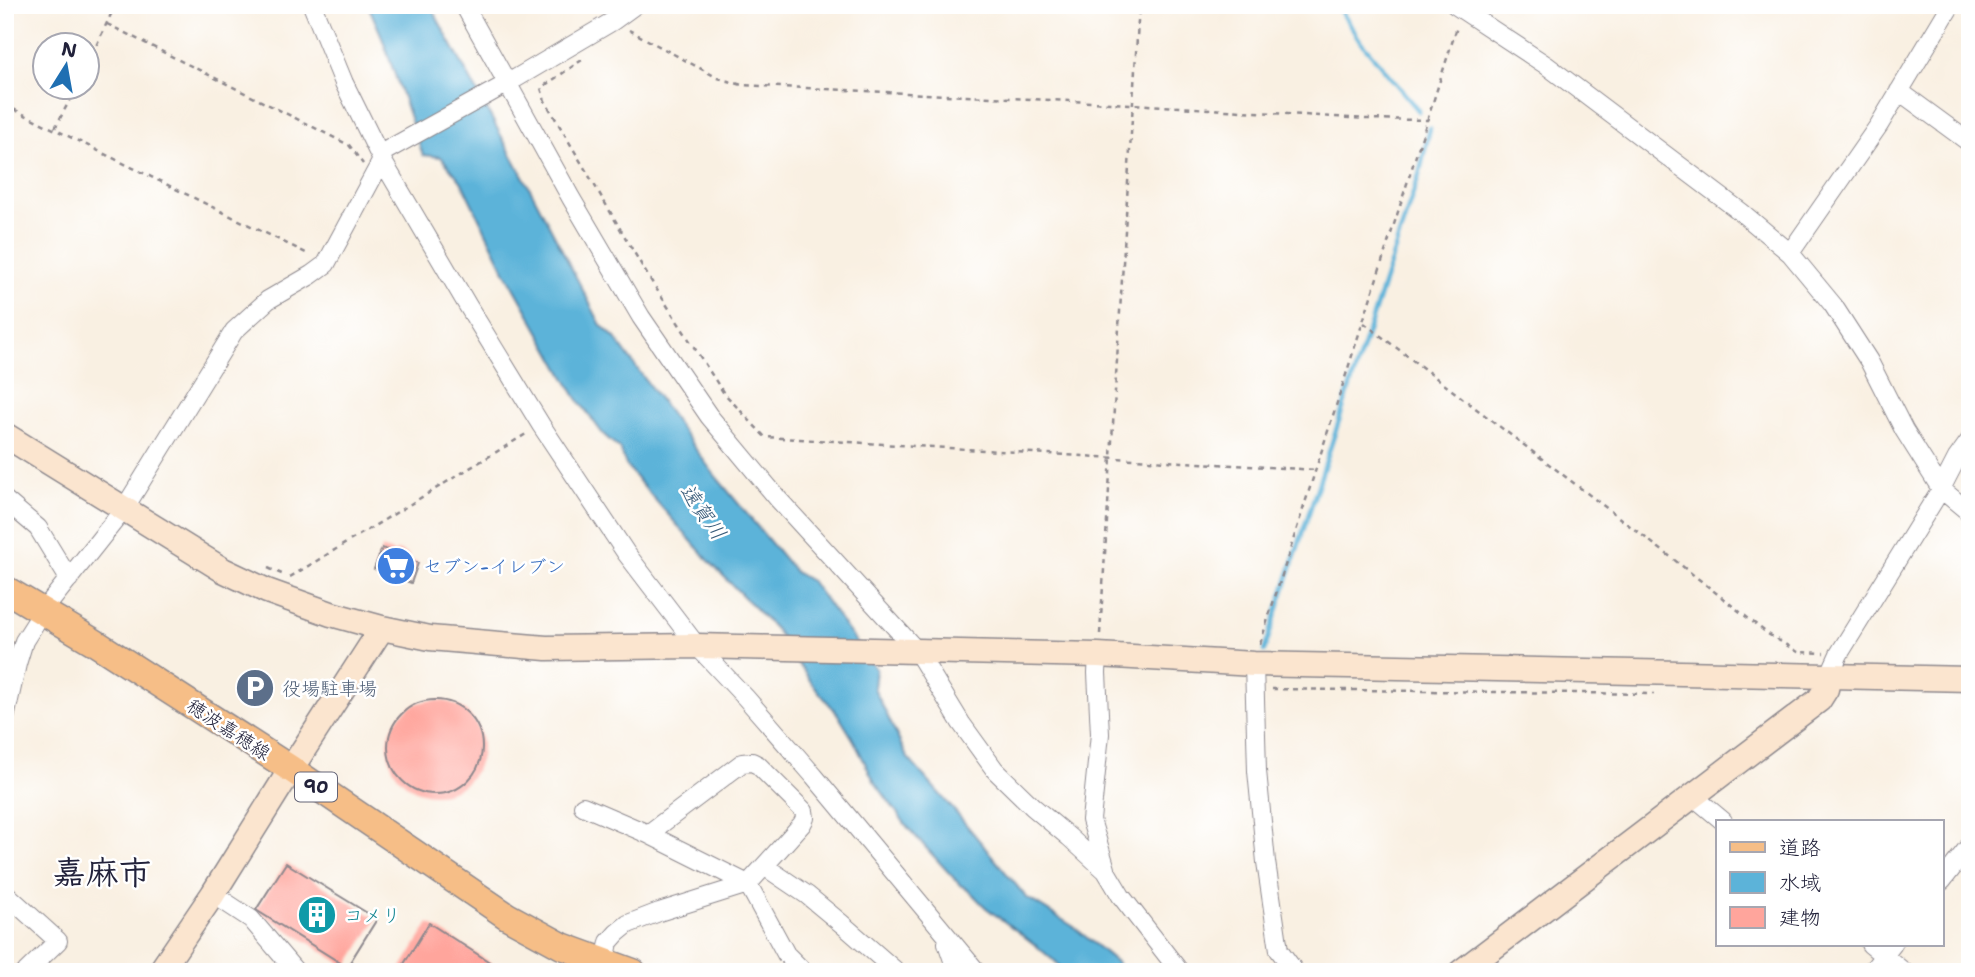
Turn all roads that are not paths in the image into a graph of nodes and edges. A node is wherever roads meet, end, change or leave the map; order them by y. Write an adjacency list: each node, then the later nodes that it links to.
1 (312, 5): 9 (street)
2 (464, 5): 6 (street)
3 (635, 5): 6 (street)
4 (1951, 5): 7 (street)
5 (1459, 8): 10 (street)
6 (505, 84): 9 (street); 22 (street)
7 (1899, 91): 8 (street); 10 (street)
8 (1970, 143)
9 (383, 155): 15 (street); 21 (street)
10 (1790, 254): 13 (street)
11 (5, 435): 15 (street)
12 (1970, 439): 13 (street)
13 (1941, 489): 16 (street); 25 (street)
14 (5, 500): 17 (street)
15 (124, 509): 17 (street); 20 (street)
16 (1970, 513)
17 (69, 579): 19 (street)
18 (5, 589): 19 (main road, 穂波嘉穂線 / 90)
19 (43, 611): 27 (street); 28 (main road, 穂波嘉穂線 / 90)
20 (383, 628): 21 (street); 28 (street)
21 (706, 647): 22 (street); 40 (street)
22 (909, 651): 23 (street); 35 (street)
23 (1098, 655): 24 (street); 35 (street)
24 (1254, 664): 25 (street); 52 (street)
25 (1829, 676): 26 (street); 29 (street)
26 (1970, 679)
27 (5, 718)
28 (290, 769): 39 (street); 42 (main road, 穂波嘉穂線 / 90)
29 (1693, 796): 31 (street); 53 (street)
30 (583, 806): 32 (street)
31 (1722, 820)
32 (648, 834): 34 (street); 37 (street)
33 (1970, 845): 36 (street)
34 (764, 866): 37 (street); 48 (street)
35 (1106, 871): 51 (street)
36 (1944, 878)
37 (748, 884): 42 (street); 47 (street)
38 (5, 893): 44 (street)
39 (213, 894): 43 (street); 45 (street)
40 (942, 930): 49 (street); 50 (street)
41 (1889, 950): 54 (street); 55 (street)
42 (606, 967): 46 (main road, 穂波嘉穂線 / 90)
43 (164, 970)
44 (26, 972)
45 (296, 972)
46 (634, 972)
47 (804, 972)
48 (897, 972)
49 (957, 972)
50 (977, 972)
51 (1180, 972)
52 (1295, 972)
53 (1461, 972)
54 (1871, 972)
55 (1903, 972)

